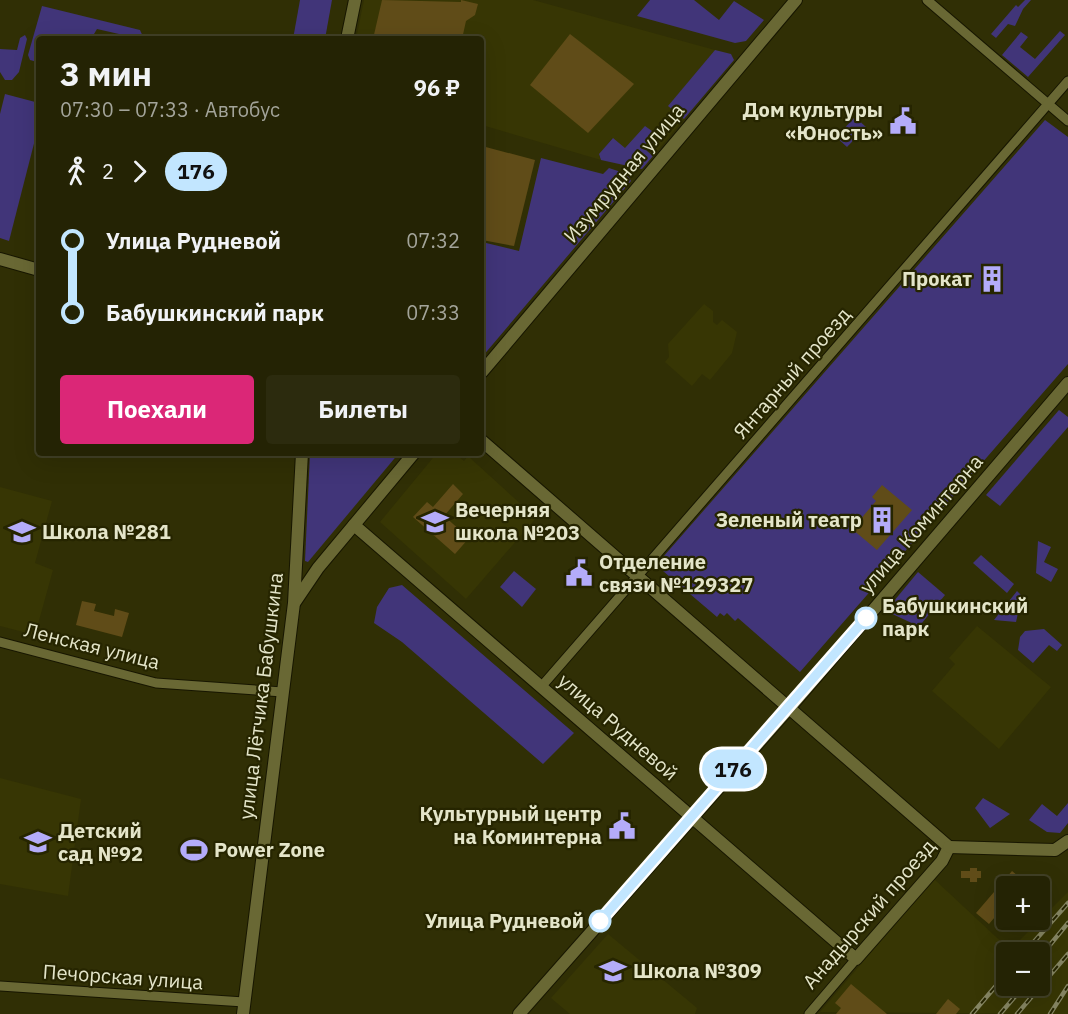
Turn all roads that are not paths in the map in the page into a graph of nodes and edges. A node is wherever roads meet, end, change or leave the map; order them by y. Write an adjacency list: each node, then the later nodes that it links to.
1 (355, 0): 4 (street)
2 (796, 0): 10 (street, Изумрудная улица)
3 (927, 0): 6 (street)
4 (348, 36)
5 (1068, 81): 6 (street, Янтарный проезд)
6 (1049, 104): 7 (street); 16 (street, Янтарный проезд)
7 (1068, 121)
8 (0, 259): 9 (street)
9 (36, 269)
10 (484, 370)
11 (1068, 383): 21 (street, улица Коминтерна)
12 (484, 443): 16 (street)
13 (302, 456): 17 (street, улица Лётчика Бабушкина)
14 (412, 456): 15 (street)
15 (354, 525): 17 (street); 19 (street, улица Рудневой)
16 (639, 578): 19 (street, Янтарный проезд); 21 (street)
17 (294, 603): 20 (street, улица Лётчика Бабушкина)
18 (0, 642): 20 (street, Ленская улица)
19 (541, 687): 22 (street, улица Рудневой)
20 (283, 692): 27 (street, улица Лётчика Бабушкина)
21 (788, 707): 22 (street, улица Коминтерна); 24 (street)
22 (692, 816): 25 (street, улица Рудневой); 28 (street, улица Коминтерна)
23 (1068, 841): 24 (street, Анадырский проезд)
24 (949, 847): 25 (street, Анадырский проезд)
25 (856, 959): 29 (street, Анадырский проезд)
26 (0, 986): 27 (street, Печорская улица)
27 (243, 1008)
28 (519, 1014)
29 (809, 1014)

